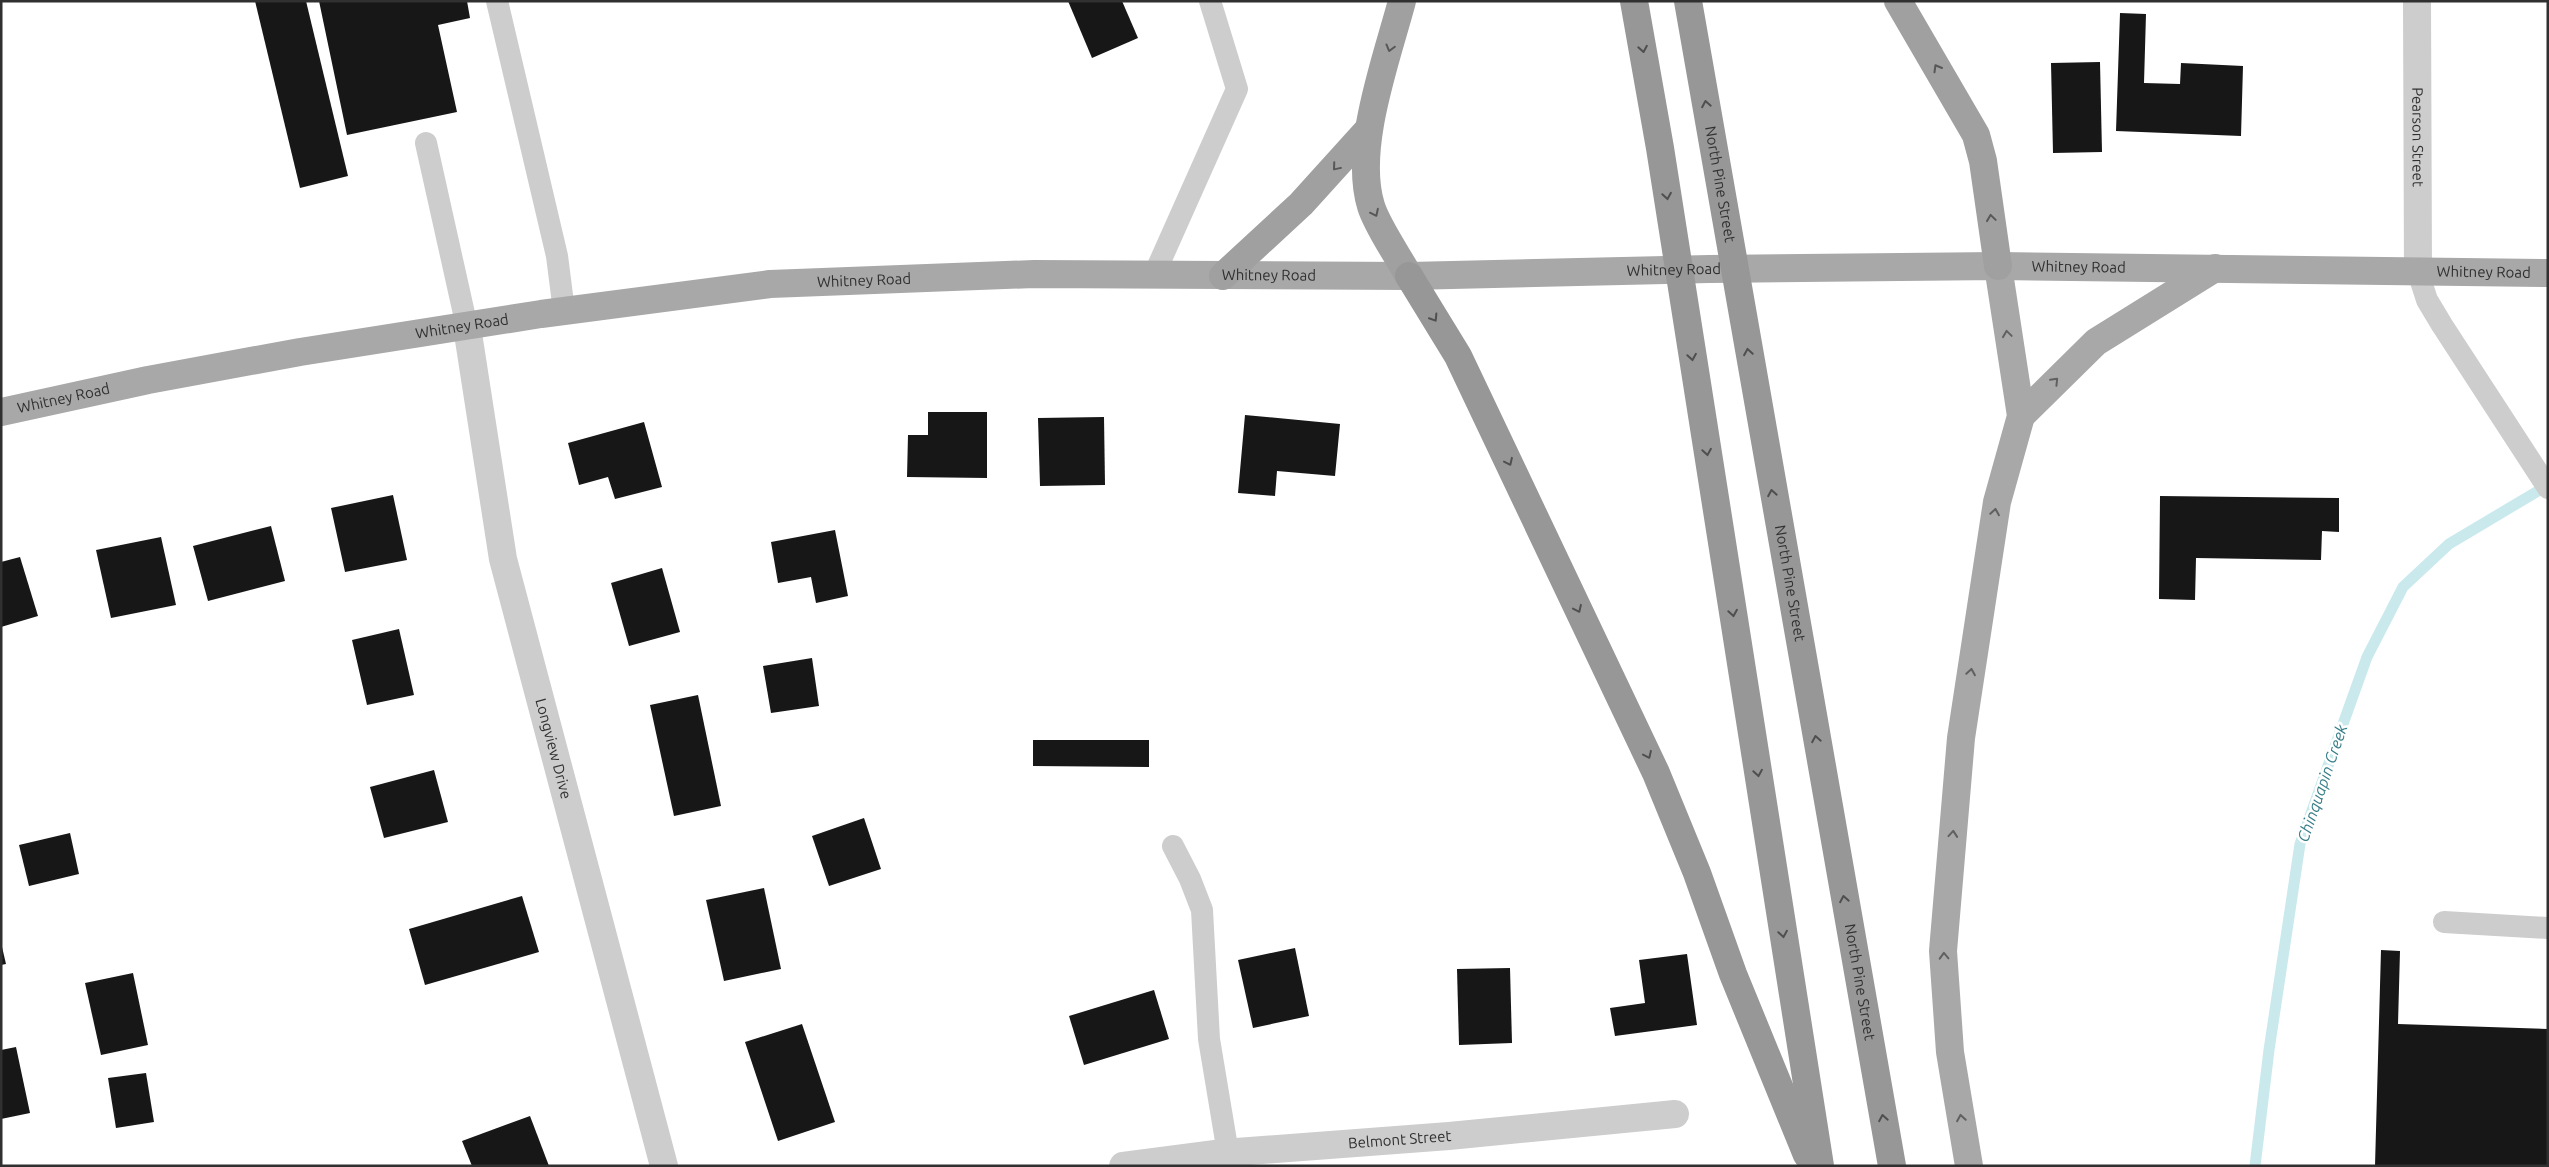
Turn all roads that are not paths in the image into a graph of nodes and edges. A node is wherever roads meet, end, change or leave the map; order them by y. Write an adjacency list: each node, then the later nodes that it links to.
1 (497, 1): 17 (lane)
2 (1210, 1): 14 (lane)
3 (1402, 1): 8 (highway, one-way to 8)
4 (1634, 1): 30 (highway, one-way to 30)
5 (1688, 1): 31 (highway, North Pine Street, one-way to 5)
6 (1898, 1): 10 (highway, one-way to 6)
7 (2417, 1): 12 (street, Pearson Street)
8 (1368, 130): 15 (highway, one-way to 15); 16 (highway, one-way to 16)
9 (426, 143): 18 (lane)
10 (1998, 266): 11 (main road, Whitney Road); 16 (main road, Whitney Road); 20 (main road, one-way to 10)
11 (2215, 268): 12 (main road, Whitney Road); 20 (main road, one-way to 11)
12 (2418, 272): 13 (main road, Whitney Road); 21 (lane)
13 (2548, 273)
14 (1154, 275): 15 (main road, Whitney Road); 17 (main road, Whitney Road)
15 (1223, 276): 16 (main road, Whitney Road)
16 (1409, 276): 29 (highway, one-way to 29)
17 (564, 311): 18 (main road, Whitney Road)
18 (467, 327): 19 (main road, Whitney Road); 27 (street, Longview Drive)
19 (1, 412)
20 (2021, 416): 32 (main road, one-way to 20)
21 (2548, 488)
22 (1172, 846): 26 (lane)
23 (2444, 922): 24 (lane)
24 (2548, 928)
25 (1675, 1114): 26 (street, Belmont Street)
26 (1228, 1153): 28 (street, Belmont Street)
27 (664, 1166)
28 (1123, 1166)
29 (1812, 1166)
30 (1820, 1166)
31 (1892, 1166)
32 (1969, 1166)

